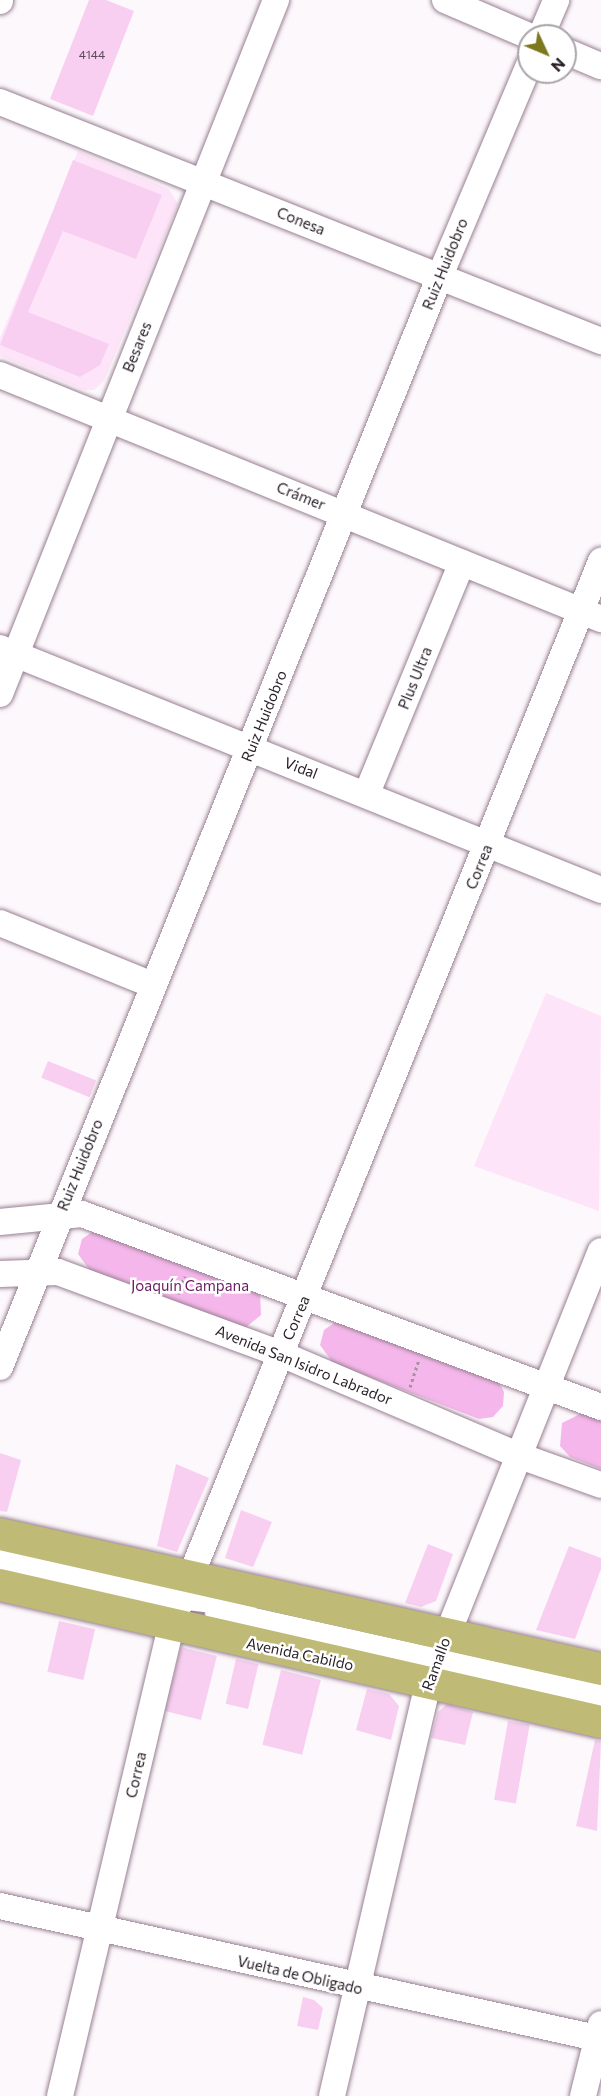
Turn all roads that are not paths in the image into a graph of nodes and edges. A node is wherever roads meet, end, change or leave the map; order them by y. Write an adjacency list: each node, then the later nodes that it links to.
1 (276, 0): 10 (street, Besares)
2 (445, 0): 5 (street)
3 (556, 0): 4 (street)
4 (546, 24)
5 (517, 31)
6 (577, 56): 7 (street)
7 (601, 66)
8 (521, 84): 11 (street, Ruiz Huidobro)
9 (0, 102): 10 (street, Conesa)
10 (205, 181): 11 (street, Conesa); 14 (street, Besares)
11 (439, 278): 12 (street, Conesa); 15 (street, Ruiz Huidobro)
12 (601, 341)
13 (0, 375): 14 (street, Crámer)
14 (108, 418): 15 (street, Crámer); 19 (street, Besares)
15 (345, 514): 17 (street, Crámer); 21 (street, Ruiz Huidobro)
16 (601, 561): 18 (street, Correa)
17 (462, 563): 18 (street, Crámer); 22 (street, Plus Ultra)
18 (591, 615): 23 (street, Correa)
19 (8, 651): 20 (street, Besares); 21 (street, Vidal)
20 (0, 694)
21 (252, 748): 22 (street, Vidal); 26 (street, Ruiz Huidobro)
22 (367, 794): 23 (street, Vidal)
23 (489, 845): 24 (street, Vidal); 32 (street, Correa)
24 (601, 890)
25 (0, 923): 26 (street)
26 (153, 985): 27 (street, Ruiz Huidobro)
27 (60, 1216): 28 (street); 30 (street, Ruiz Huidobro); 32 (street)
28 (0, 1222)
29 (601, 1251): 35 (street, Ramallo)
30 (39, 1272): 31 (street, Avenida San Isidro Labrador); 33 (street, Avenida San Isidro Labrador); 34 (street, Ruiz Huidobro)
31 (0, 1274)
32 (306, 1296): 33 (street, Correa); 35 (street)
33 (280, 1354): 37 (street, Avenida San Isidro Labrador); 43 (street, Correa)
34 (0, 1367)
35 (547, 1385): 36 (street); 37 (street, Ramallo)
36 (601, 1407)
37 (520, 1456): 38 (street, Avenida San Isidro Labrador); 44 (street, Ramallo)
38 (601, 1485)
39 (0, 1534): 43 (main road, Avenida Cabildo)
40 (0, 1557): 43 (street)
41 (0, 1572): 43 (street)
42 (0, 1585): 43 (main road, Avenida Cabildo)
43 (181, 1601): 44 (main road, Avenida Cabildo); 44 (main road, Avenida Cabildo); 50 (street, Correa)
44 (438, 1656): 45 (main road, Avenida Cabildo); 46 (street); 47 (street); 48 (main road, Avenida Cabildo); 51 (street, Ramallo)
45 (601, 1669)
46 (601, 1683)
47 (601, 1698)
48 (601, 1722)
49 (0, 1906): 50 (street, Vuelta de Obligado)
50 (99, 1929): 51 (street, Vuelta de Obligado); 53 (street, Correa)
51 (357, 1988): 52 (street, Vuelta de Obligado); 54 (street, Ramallo)
52 (600, 2034): 55 (street)
53 (60, 2096)
54 (332, 2096)
55 (583, 2096)

